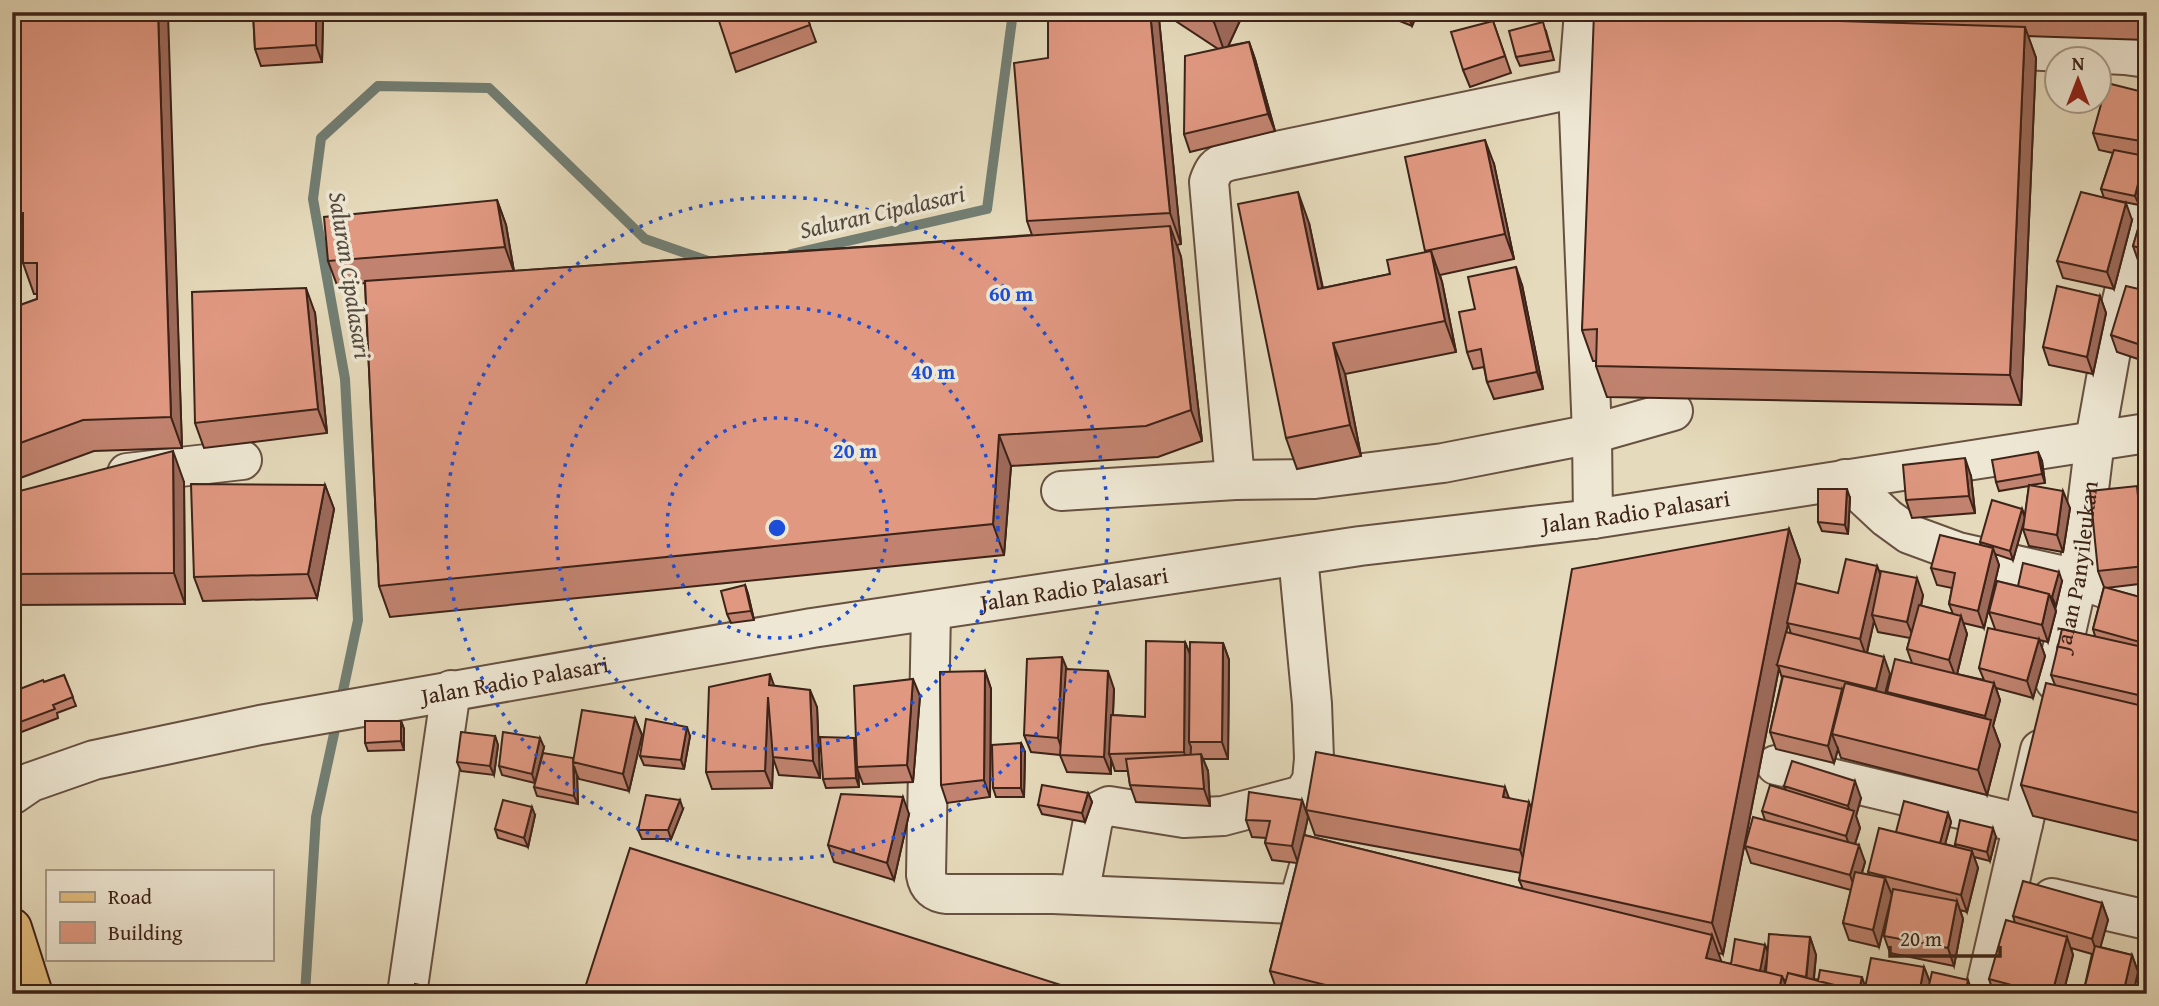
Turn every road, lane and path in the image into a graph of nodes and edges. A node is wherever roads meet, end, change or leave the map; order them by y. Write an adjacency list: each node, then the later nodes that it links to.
1 (1592, 24): 4 (street)
2 (1944, 47): 3 (street)
3 (2147, 58)
4 (1578, 88): 8 (street); 13 (street)
5 (2147, 196): 9 (street, Jalan Panyileukan)
6 (1673, 411): 8 (street)
7 (2147, 433): 9 (street, Jalan Radio Palasari)
8 (1592, 434): 13 (street); 15 (street)
9 (2095, 440): 12 (street, Jalan Radio Palasari); 17 (street, Jalan Panyileukan)
10 (242, 460): 11 (street)
11 (93, 477)
12 (1845, 479): 15 (street, Jalan Radio Palasari); 17 (street)
13 (1235, 481): 14 (street)
14 (1060, 491)
15 (1593, 519): 16 (street, Jalan Radio Palasari)
16 (1298, 556): 19 (street, Jalan Radio Palasari); 26 (street)
17 (2078, 579): 18 (street); 23 (street, Jalan Panyileukan)
18 (2147, 603)
19 (931, 611): 20 (street, Jalan Radio Palasari); 26 (street)
20 (452, 690): 22 (street, Jalan Radio Palasari); 31 (street)
21 (1776, 765): 23 (street)
22 (12, 795)
23 (2023, 824): 25 (street, Jalan Panyileukan)
24 (1348, 857): 26 (street)
25 (2009, 887): 27 (street); 29 (street, Jalan Panyileukan)
26 (1079, 895)
27 (2147, 920)
28 (12, 928): 30 (main road)
29 (1986, 986)
30 (25, 990)
31 (407, 994)

